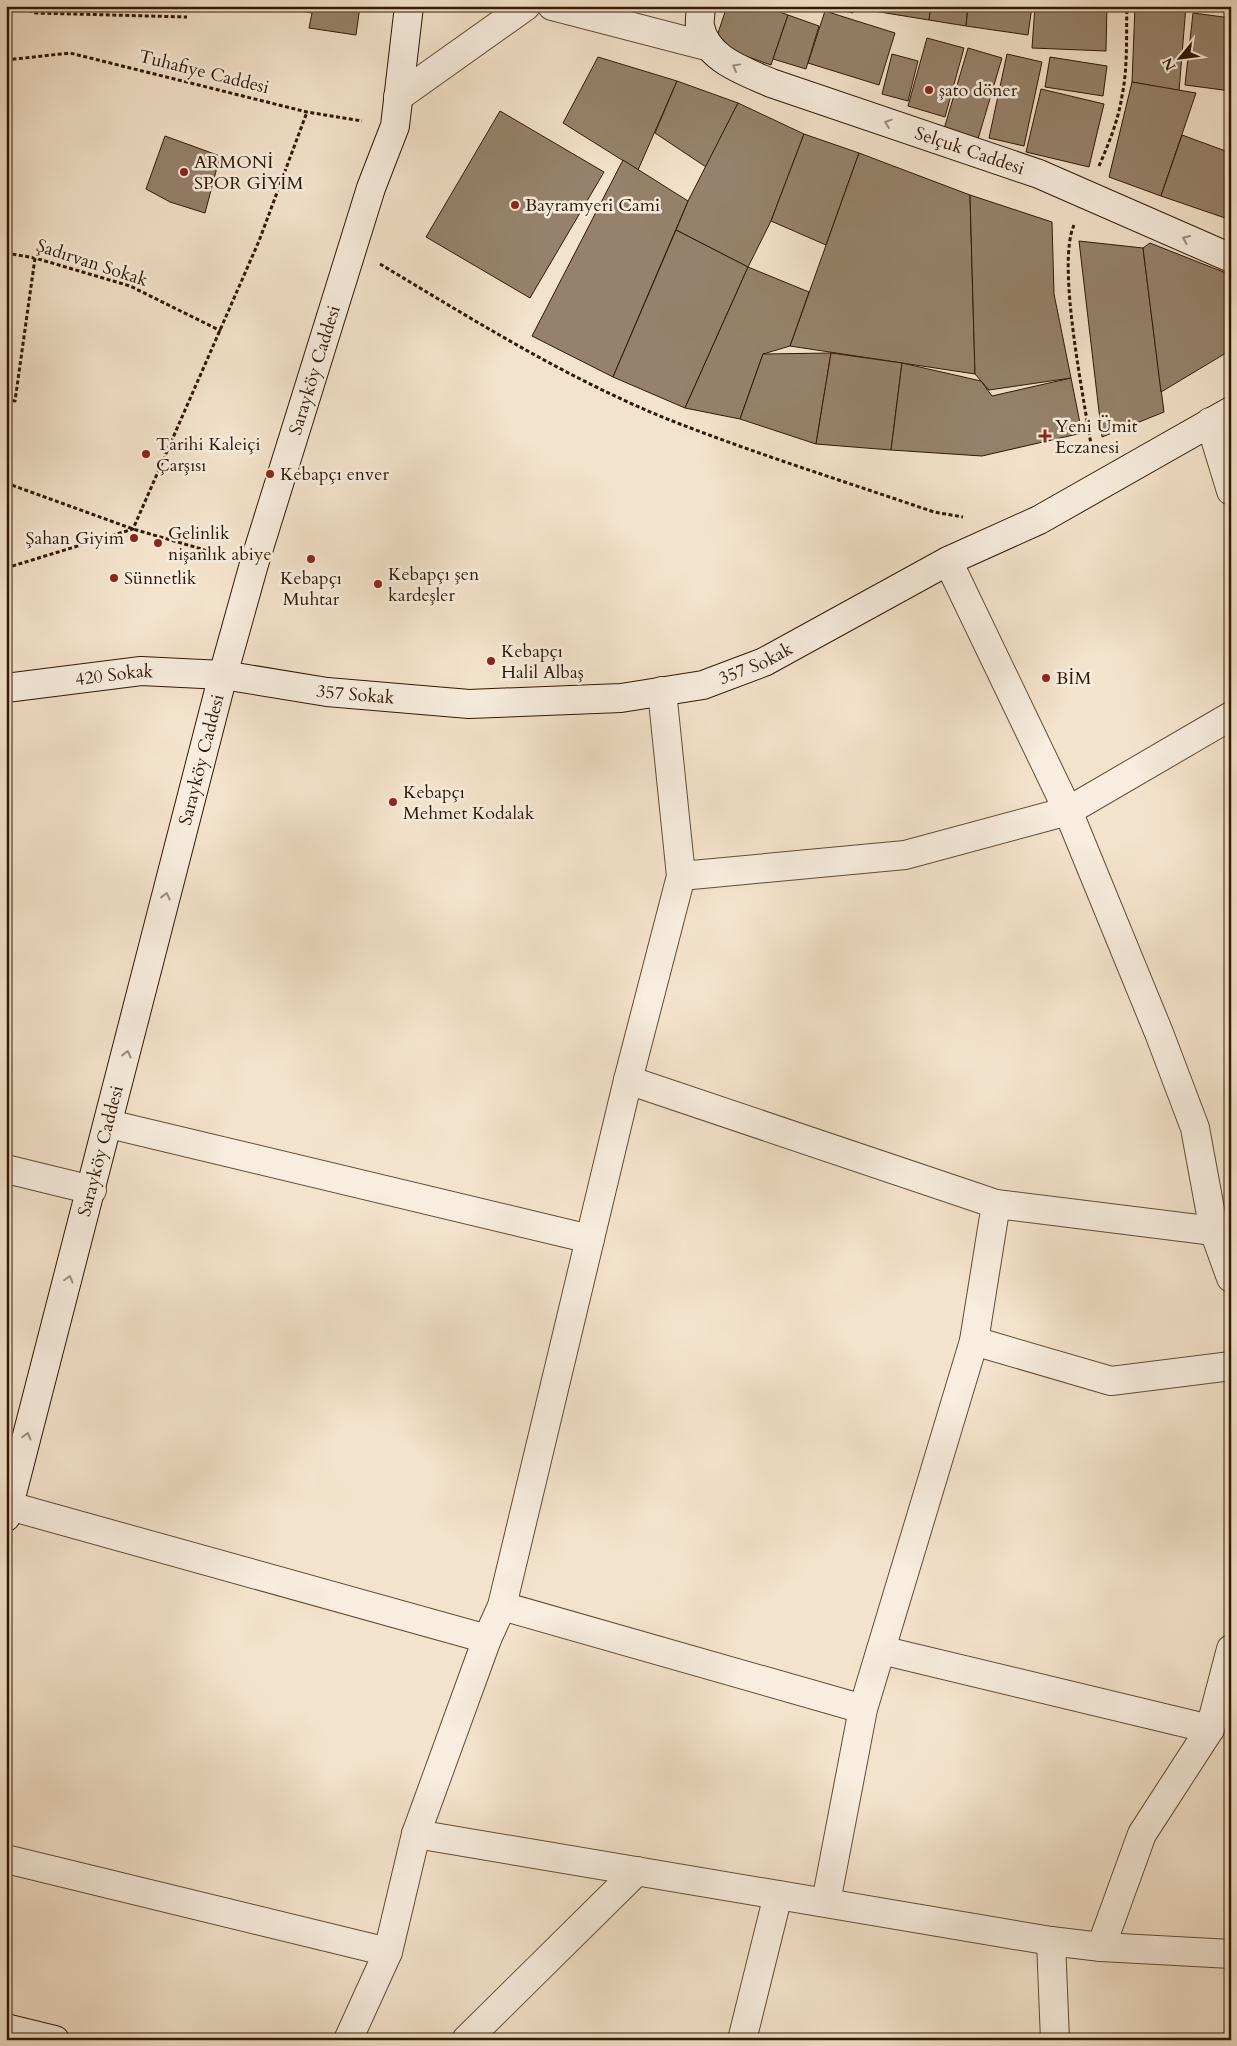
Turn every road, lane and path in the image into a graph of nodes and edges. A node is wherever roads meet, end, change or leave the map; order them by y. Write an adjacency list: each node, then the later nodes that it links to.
1 (16, 6): 7 (path)
2 (409, 6): 10 (street, Sarayköy Caddesi)
3 (526, 6): 10 (street)
4 (552, 6): 8 (street)
5 (701, 6): 8 (street)
6 (1127, 6): 13 (path)
7 (187, 17)
8 (710, 47): 13 (street, Selçuk Caddesi, one-way to 8)
9 (6, 60): 11 (path, Tuhafiye Caddesi)
10 (398, 97): 12 (street, Sarayköy Caddesi)
11 (307, 112): 12 (path, Tuhafiye Caddesi); 18 (path)
12 (395, 126): 27 (street, Sarayköy Caddesi)
13 (1087, 195): 16 (street, Selçuk Caddesi, one-way to 13); 22 (path)
14 (6, 253): 15 (path, Şadırvan Sokak)
15 (36, 258): 18 (path, Şadırvan Sokak); 19 (path)
16 (1231, 258)
17 (379, 263): 24 (path)
18 (221, 331): 25 (path)
19 (6, 399)
20 (1220, 416): 22 (street, 357 Sokak); 23 (street)
21 (6, 484): 25 (path)
22 (1102, 484): 26 (street, 357 Sokak)
23 (1231, 491)
24 (972, 519)
25 (133, 529): 27 (path); 28 (path)
26 (948, 560): 31 (street, 357 Sokak); 33 (street)
27 (254, 564): 29 (street, Sarayköy Caddesi)
28 (6, 568)
29 (222, 675): 30 (street, 420 Sokak); 31 (street, 357 Sokak); 36 (street, Sarayköy Caddesi, one-way to 29)
30 (6, 688)
31 (662, 691): 34 (street)
32 (1231, 716): 33 (street)
33 (1068, 810): 34 (street); 40 (street)
34 (681, 876): 35 (street)
35 (628, 1080): 39 (street); 41 (street)
36 (109, 1124): 38 (street, Sarayköy Caddesi); 41 (street)
37 (6, 1169): 38 (street)
38 (92, 1190): 45 (street, Sarayköy Caddesi, one-way to 38)
39 (996, 1204): 40 (street); 43 (street)
40 (1214, 1232): 42 (street)
41 (590, 1239): 46 (street)
42 (1231, 1278)
43 (974, 1341): 44 (street); 49 (street)
44 (1231, 1366)
45 (7, 1509): 47 (street)
46 (502, 1606): 47 (street); 50 (street)
47 (487, 1639): 52 (street)
48 (1231, 1648): 51 (street)
49 (881, 1650): 50 (street); 51 (street)
50 (864, 1709): 56 (street)
51 (1210, 1729): 58 (street)
52 (416, 1834): 54 (street); 59 (street)
53 (6, 1859): 59 (street)
54 (637, 1871): 55 (street); 64 (street)
55 (778, 1895): 56 (street); 65 (street)
56 (826, 1902): 57 (street)
57 (1051, 1941): 58 (street); 66 (street)
58 (1101, 1947): 60 (street)
59 (388, 1952): 63 (street)
60 (1231, 1954)
61 (6, 2028): 62 (street)
62 (55, 2040)
63 (348, 2040)
64 (466, 2040)
65 (742, 2040)
66 (1055, 2040)

